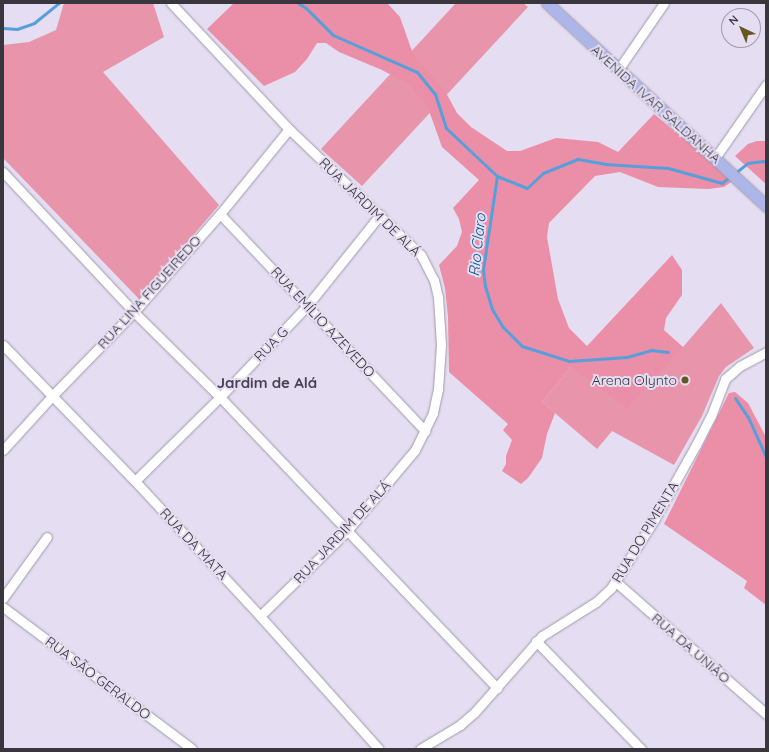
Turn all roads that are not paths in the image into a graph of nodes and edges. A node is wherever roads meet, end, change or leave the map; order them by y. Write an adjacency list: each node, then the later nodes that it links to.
1 (171, 3): 7 (street, RUA JARDIM DE ALÁ)
2 (547, 3): 5 (main road, AVENIDA IVAR SALDANHA)
3 (556, 3): 5 (main road, AVENIDA IVAR SALDANHA)
4 (664, 3): 5 (street)
5 (620, 67): 8 (main road, AVENIDA IVAR SALDANHA)
6 (766, 85): 8 (street)
7 (289, 129): 13 (street, RUA LINA FIGUEIREDO); 14 (street, RUA JARDIM DE ALÁ)
8 (717, 155): 10 (main road, AVENIDA IVAR SALDANHA)
9 (5, 177): 16 (street)
10 (745, 181): 11 (main road, AVENIDA IVAR SALDANHA); 12 (main road, AVENIDA IVAR SALDANHA)
11 (766, 197)
12 (766, 206)
13 (220, 214): 15 (street, RUA EMÍLIO AZEVEDO); 16 (street, RUA LINA FIGUEIREDO)
14 (380, 215): 15 (street, RUA G); 21 (street, RUA JARDIM DE ALÁ)
15 (307, 306): 20 (street, RUA G); 21 (street, RUA EMÍLIO AZEVEDO)
16 (134, 312): 19 (street, RUA LINA FIGUEIREDO); 20 (street)
17 (3, 345): 19 (street, RUA DA MATA)
18 (766, 352): 26 (street, RUA DO PIMENTA)
19 (53, 395): 22 (street, RUA LINA FIGUEIREDO); 23 (street, RUA DA MATA)
20 (220, 397): 23 (street, RUA G); 24 (street)
21 (426, 431): 24 (street, RUA JARDIM DE ALÁ)
22 (3, 450)
23 (135, 481): 29 (street, RUA DA MATA)
24 (346, 532): 29 (street, RUA JARDIM DE ALÁ); 31 (street)
25 (47, 537): 27 (street)
26 (616, 582): 30 (street, RUA DO PIMENTA); 32 (street, RUA DA UNIÃO)
27 (3, 598)
28 (3, 606): 33 (street, RUA SÃO GERALDO)
29 (260, 616): 34 (street, RUA DA MATA)
30 (536, 641): 31 (street, RUA DO PIMENTA); 36 (street)
31 (497, 688): 35 (street, RUA DO PIMENTA)
32 (766, 714)
33 (192, 749)
34 (379, 749)
35 (420, 749)
36 (641, 749)

